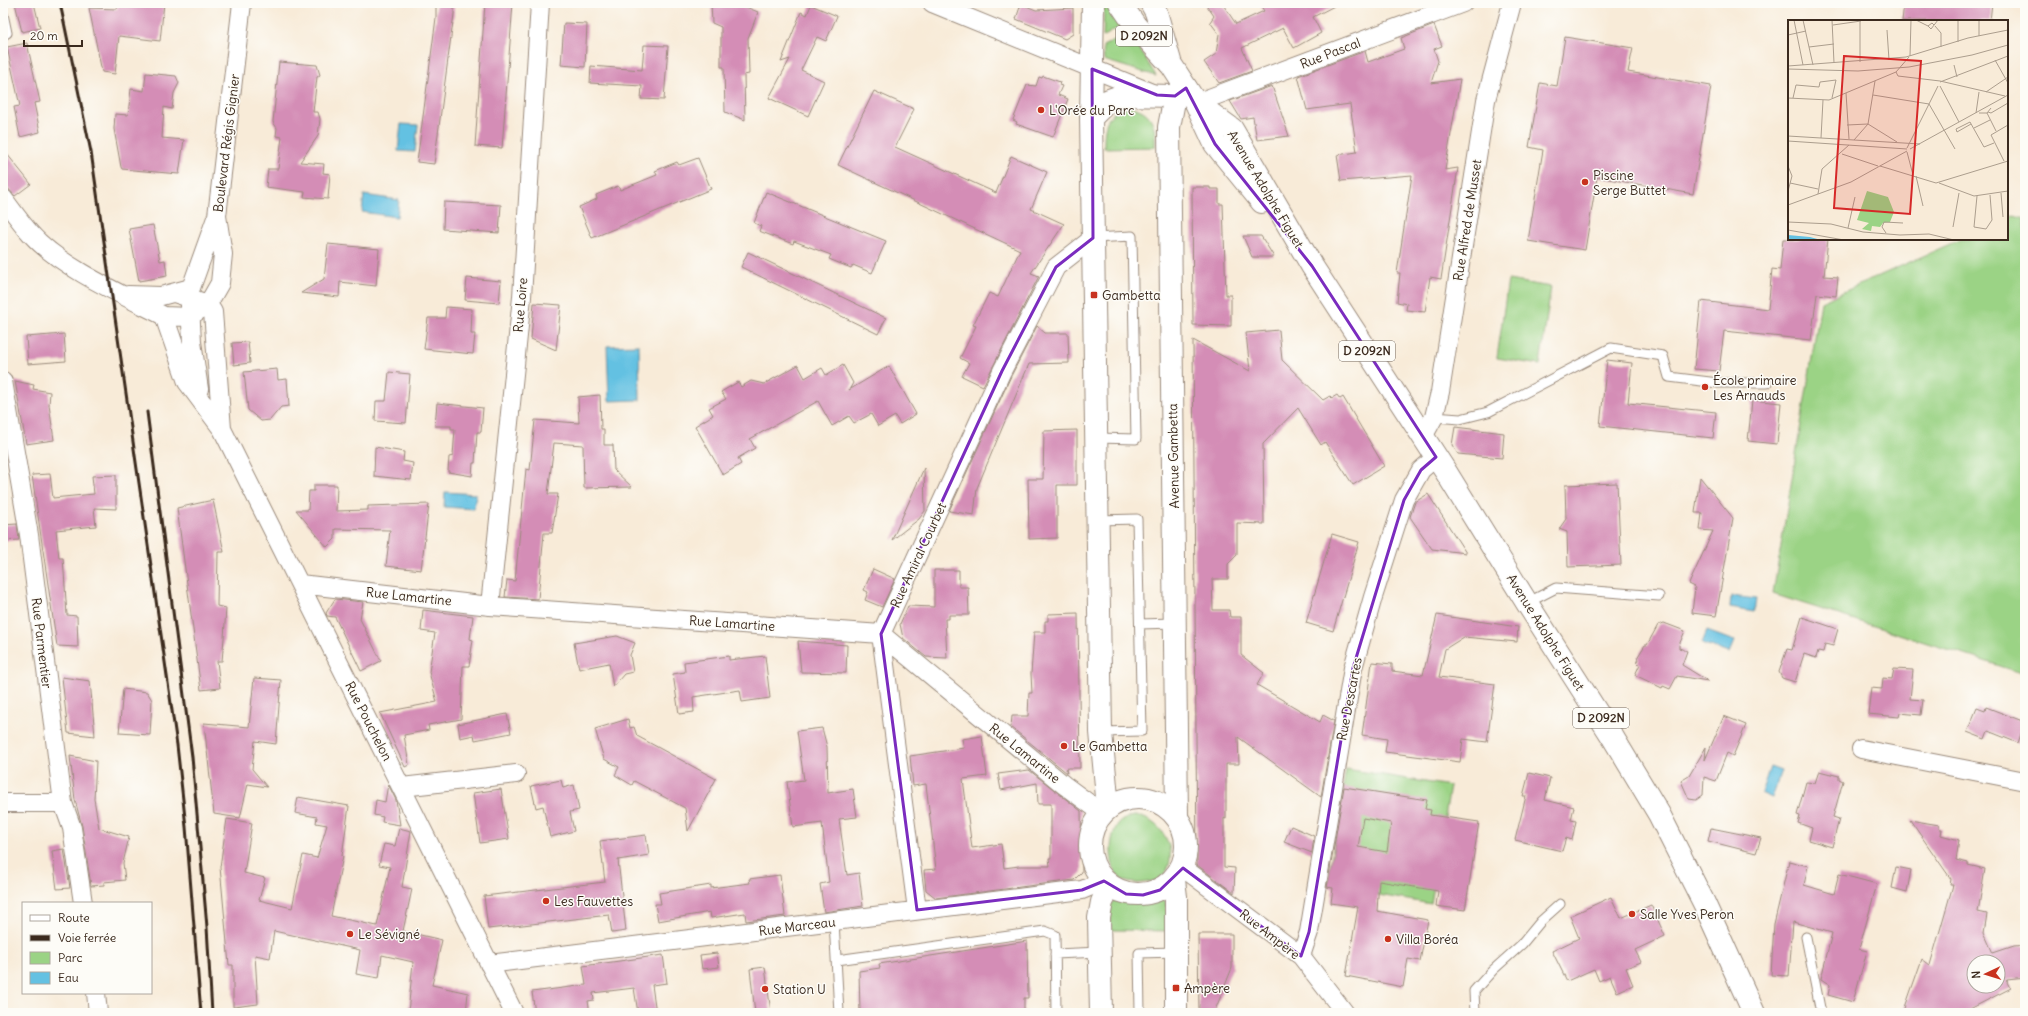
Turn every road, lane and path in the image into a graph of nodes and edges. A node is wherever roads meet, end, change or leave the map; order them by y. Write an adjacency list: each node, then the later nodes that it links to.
1 (242, 3): 16 (street, Boulevard Régis Gignier)
2 (540, 3): 36 (street, Rue Loire)
3 (932, 3): 12 (street)
4 (1093, 3): 12 (main road)
5 (1120, 3): 11 (main road, D 2092N)
6 (1151, 3): 11 (main road, D 2092N)
7 (1463, 3): 13 (street, Rue Pascal)
8 (1512, 3): 26 (street, Rue Alfred de Musset)
9 (3, 14): 10 (lane)
10 (3, 35)
11 (1172, 66): 13 (main road, Avenue Adolphe Figuet / D 2092N)
12 (1092, 69): 13 (street); 14 (main road)
13 (1179, 96): 14 (main road); 29 (main road, Avenue Adolphe Figuet / D 2092N); 37 (main road, Avenue Gambetta)
14 (1091, 118): 17 (main road)
15 (3, 198): 19 (street)
16 (217, 216): 18 (street); 20 (street, Boulevard Régis Gignier)
17 (1093, 238): 30 (main road); 30 (lane); 39 (street, Rue Amiral Courbet)
18 (185, 293): 19 (street); 20 (street); 22 (street)
19 (124, 295): 21 (street)
20 (208, 304): 22 (street, Boulevard Régis Gignier); 28 (street)
21 (164, 316): 22 (street); 25 (street)
22 (189, 317): 25 (street)
23 (3, 381): 27 (street, Rue Parmentier)
24 (1767, 383): 26 (lane)
25 (200, 400): 28 (street)
26 (1434, 417): 29 (street, Rue Alfred de Musset)
27 (7, 424): 46 (street, Rue Parmentier)
28 (222, 430): 33 (street, Rue Pouchelon)
29 (1423, 437): 31 (main road, Avenue Adolphe Figuet / D 2092N)
30 (1096, 438): 32 (main road)
31 (1436, 457): 35 (main road, Avenue Adolphe Figuet / D 2092N); 59 (street, Rue Descartes)
32 (1098, 520): 38 (lane); 40 (main road)
33 (300, 584): 36 (street, Rue Lamartine); 44 (street, Rue Pouchelon)
34 (1659, 596): 35 (lane)
35 (1527, 604): 72 (main road, Avenue Adolphe Figuet / D 2092N)
36 (490, 606): 39 (street, Rue Lamartine)
37 (1174, 623): 38 (lane); 48 (main road, Avenue Gambetta)
38 (1140, 624): 40 (lane)
39 (881, 634): 47 (street, Rue Lamartine); 53 (street)
40 (1101, 732): 47 (main road)
41 (1861, 749): 43 (street)
42 (516, 774): 44 (street)
43 (2025, 781)
44 (402, 787): 61 (street, Rue Pouchelon)
45 (3, 803): 46 (street)
46 (63, 803): 51 (street, Rue Parmentier)
47 (1105, 811): 48 (main road); 50 (main road)
48 (1177, 816): 49 (main road, Avenue Gambetta)
49 (1178, 874): 50 (main road); 57 (main road, Avenue Gambetta); 59 (street, Rue Ampère)
50 (1107, 884): 53 (street, Rue Marceau); 56 (main road)
51 (83, 902)
52 (1560, 904): 71 (lane)
53 (917, 910): 54 (street, Rue Marceau)
54 (834, 921): 60 (lane); 61 (street, Rue Marceau)
55 (1806, 937): 73 (lane)
56 (1100, 952): 58 (lane); 67 (main road)
57 (1176, 952): 68 (lane); 69 (main road, Avenue Gambetta)
58 (1055, 954): 60 (lane); 66 (lane)
59 (1301, 956): 70 (street, Rue Ampère)
60 (837, 960): 65 (lane)
61 (489, 964): 64 (street, Rue Pouchelon)
62 (96, 994): 63 (street)
63 (98, 1013)
64 (514, 1013)
65 (839, 1013)
66 (1056, 1013)
67 (1101, 1013)
68 (1140, 1013)
69 (1176, 1013)
70 (1345, 1013)
71 (1475, 1013)
72 (1754, 1013)
73 (1821, 1013)

